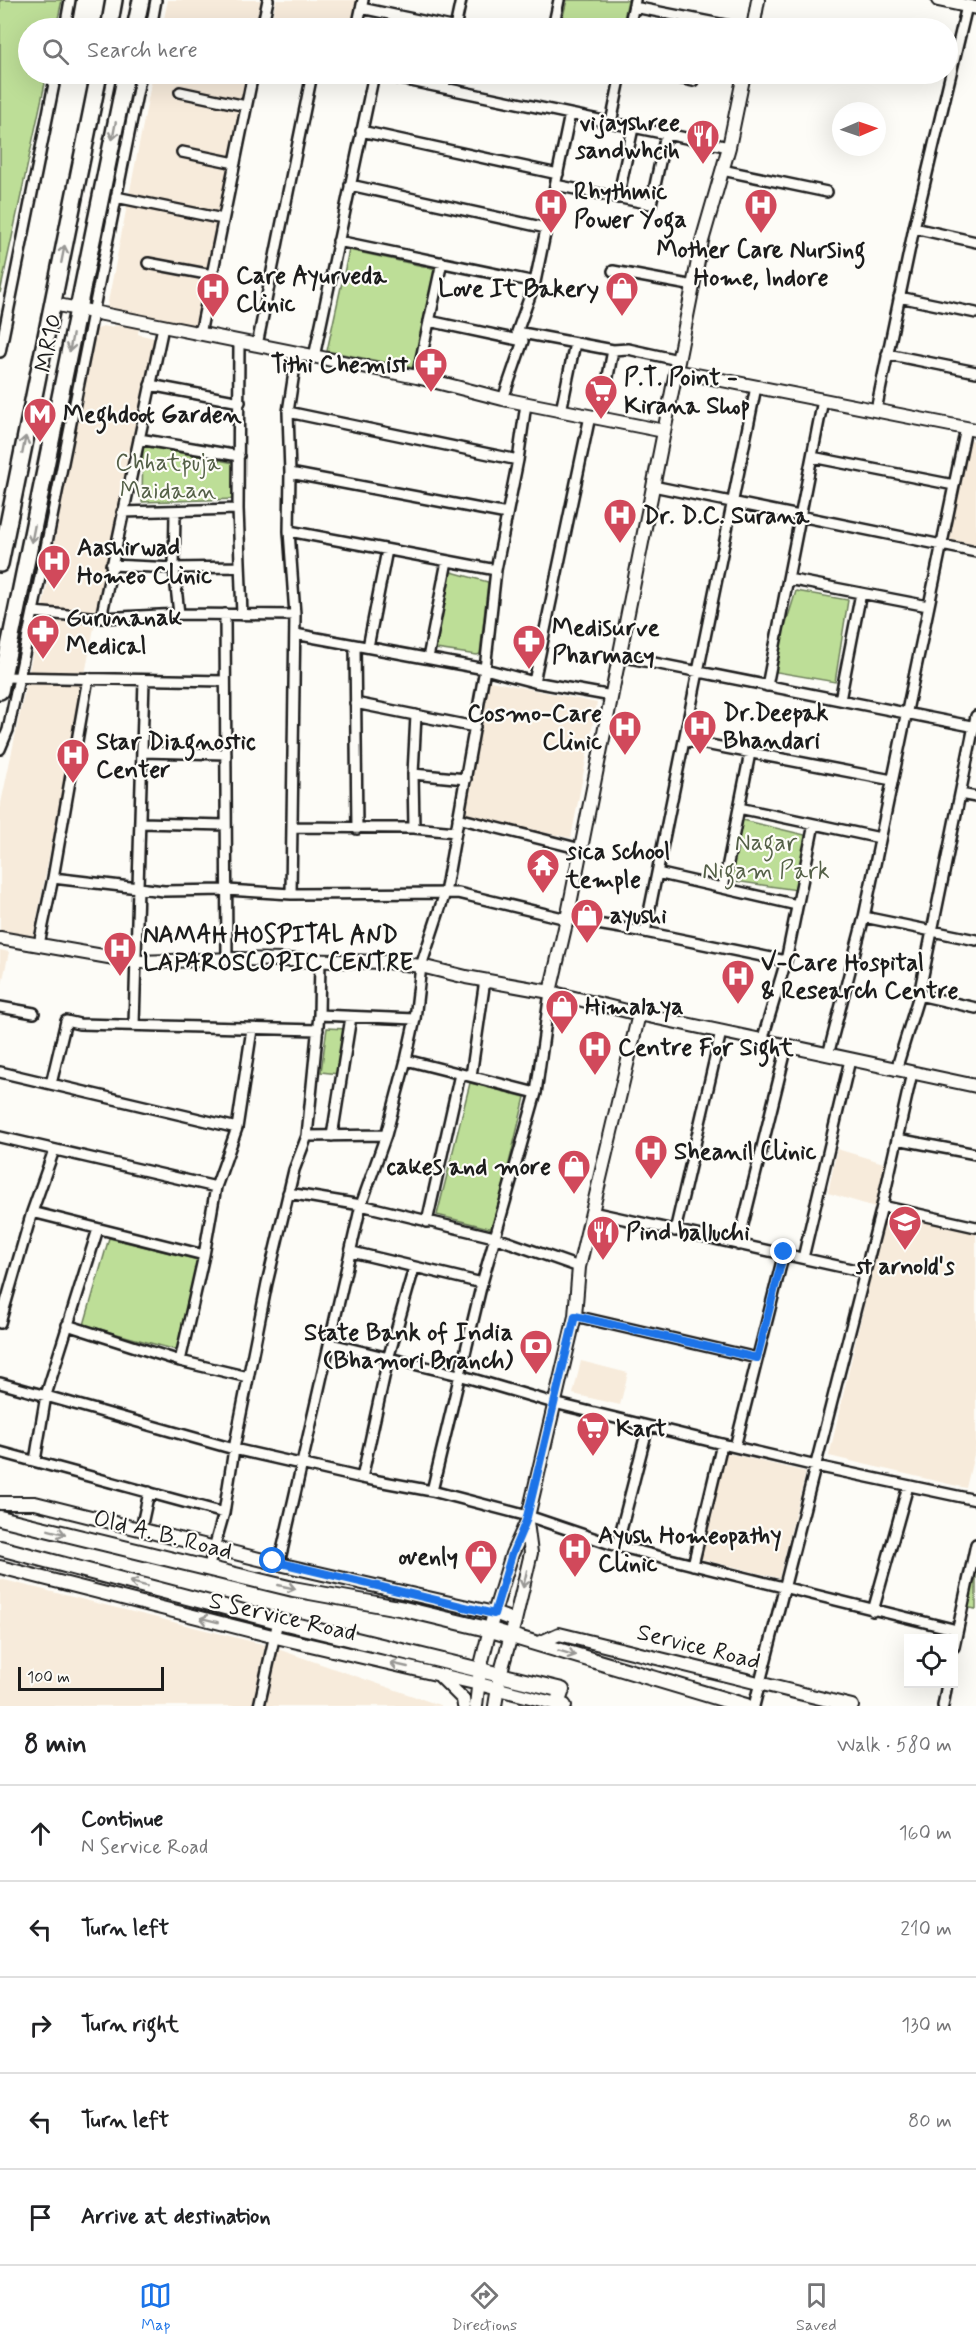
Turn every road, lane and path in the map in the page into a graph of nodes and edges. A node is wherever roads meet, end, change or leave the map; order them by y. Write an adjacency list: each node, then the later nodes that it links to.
1 (70, 0): 13 (street)
2 (114, 0): 14 (main road)
3 (141, 0): 15 (main road)
4 (156, 0): 16 (street)
5 (268, 0): 17 (street)
6 (461, 0): 19 (street)
7 (559, 0): 20 (street)
8 (758, 0): 22 (street)
9 (938, 0): 12 (street)
10 (362, 4): 18 (street)
11 (634, 4): 21 (street)
12 (971, 7): 23 (street)
13 (67, 18)
14 (111, 18)
15 (142, 18)
16 (147, 18)
17 (264, 18)
18 (417, 18)
19 (458, 18)
20 (555, 18)
21 (696, 18)
22 (755, 18)
23 (958, 57)
24 (54, 84): 78 (street)
25 (97, 84): 66 (main road, MR10, one-way to 25)
26 (124, 84): 67 (main road, MR10, one-way to 67)
27 (139, 84): 52 (street)
28 (251, 84): 38 (street)
29 (310, 84): 76 (street)
30 (373, 84): 42 (street)
31 (424, 84): 36 (street)
32 (445, 84): 36 (street)
33 (619, 84): 40 (street)
34 (742, 84): 44 (street)
35 (951, 84): 56 (street)
36 (444, 88): 39 (street)
37 (180, 92): 38 (street)
38 (246, 106): 46 (street)
39 (570, 114): 40 (street); 48 (street)
40 (611, 123): 41 (street)
41 (633, 128): 43 (street); 53 (street)
42 (361, 131): 48 (street); 49 (street)
43 (666, 134): 44 (street); 53 (street)
44 (729, 147): 47 (street)
45 (182, 152): 46 (street)
46 (235, 163): 54 (street)
47 (722, 170): 51 (street); 64 (street)
48 (558, 174): 50 (street)
49 (350, 185): 55 (street); 57 (street)
50 (555, 185): 53 (street); 55 (street)
51 (827, 192)
52 (116, 197): 54 (street); 67 (street)
53 (618, 198)
54 (223, 219): 62 (street)
55 (546, 228): 63 (street)
56 (914, 228): 58 (street); 65 (street)
57 (338, 241): 59 (street); 81 (street)
58 (976, 242)
59 (442, 262): 63 (street); 69 (street)
60 (148, 263): 62 (street)
61 (613, 271): 64 (street)
62 (212, 275): 72 (street)
63 (535, 282): 71 (street)
64 (694, 286): 82 (street)
65 (899, 297): 68 (street); 80 (street)
66 (53, 304): 67 (street); 115 (main road, MR10, one-way to 66)
67 (86, 311): 70 (street); 123 (street); 141 (main road, MR10, one-way to 141)
68 (976, 313)
69 (429, 321): 73 (street); 84 (street)
70 (163, 327): 72 (street); 85 (street)
71 (517, 332): 73 (street); 75 (street)
72 (200, 334): 74 (street)
73 (523, 341): 87 (street)
74 (239, 343): 76 (street); 89 (street)
75 (575, 343): 77 (street); 92 (street)
76 (258, 345): 79 (street)
77 (613, 351): 82 (street); 94 (street)
78 (0, 352)
79 (297, 354): 81 (street); 93 (street)
80 (888, 354): 83 (street); 91 (street)
81 (314, 357): 84 (street)
82 (677, 366): 86 (street); 96 (street)
83 (976, 372)
84 (417, 378): 87 (street)
85 (150, 385): 89 (street); 97 (street)
86 (756, 387): 88 (street); 104 (street)
87 (503, 399): 90 (street)
88 (823, 400): 91 (street); 99 (street)
89 (240, 402): 98 (street)
90 (526, 404): 92 (street); 100 (street)
91 (876, 410): 95 (street)
92 (561, 411): 94 (street)
93 (288, 412): 100 (street); 101 (street)
94 (595, 418): 96 (street); 140 (street)
95 (971, 429): 102 (street)
96 (664, 431): 103 (street)
97 (139, 439): 98 (street); 106 (street)
98 (239, 456): 105 (street)
99 (812, 457): 102 (street); 109 (street)
100 (518, 460): 108 (street)
101 (290, 473): 108 (street); 110 (street)
102 (954, 485): 111 (street)
103 (653, 486): 104 (street); 132 (street)
104 (732, 502): 109 (street); 135 (street)
105 (238, 509): 107 (street); 117 (street)
106 (123, 512): 107 (street); 116 (street)
107 (175, 512): 118 (street)
108 (507, 514): 119 (street)
109 (800, 516): 111 (street); 120 (street)
110 (289, 531): 112 (street); 127 (street)
111 (941, 545): 113 (street); 122 (street)
112 (387, 550): 114 (street); 131 (street)
113 (976, 552)
114 (447, 561): 119 (street); 133 (street)
115 (0, 564)
116 (111, 565): 118 (street); 128 (street)
117 (240, 567): 118 (street); 126 (street)
118 (174, 568): 124 (street)
119 (496, 570): 134 (street)
120 (788, 579): 121 (street); 142 (street)
121 (861, 593): 122 (street); 144 (street)
122 (928, 606): 146 (street)
123 (33, 612): 128 (street); 136 (street)
124 (179, 614): 125 (street); 128 (street)
125 (225, 614): 126 (street); 139 (street)
126 (242, 615): 127 (street)
127 (295, 615): 129 (street)
128 (101, 618)
129 (295, 634): 130 (street); 166 (street)
130 (355, 645): 131 (street); 145 (street)
131 (368, 647): 133 (street)
132 (620, 656): 135 (street); 143 (street)
133 (428, 658): 134 (street)
134 (486, 669): 140 (street); 149 (street)
135 (698, 672): 142 (street); 151 (street)
136 (19, 678): 137 (street); 141 (street); 152 (street)
137 (88, 678): 138 (street); 173 (street)
138 (144, 680): 139 (street); 153 (street)
139 (225, 681): 155 (street)
140 (534, 682): 143 (street)
141 (2, 684)
142 (767, 686): 144 (street)
143 (612, 696): 171 (street)
144 (840, 700): 146 (street)
145 (356, 703): 147 (street); 168 (street)
146 (906, 713): 150 (street); 158 (street)
147 (416, 715): 149 (street); 156 (street)
148 (976, 716): 150 (street)
149 (475, 727): 157 (street)
150 (975, 727): 159 (street)
151 (684, 740): 154 (street); 172 (street)
152 (0, 749)
153 (142, 752): 155 (street); 163 (street)
154 (750, 753): 158 (street); 161 (street)
155 (226, 754): 165 (street)
156 (413, 774): 157 (street); 167 (street)
157 (466, 779): 162 (street)
158 (892, 780): 170 (street)
159 (960, 794): 160 (street); 182 (street)
160 (976, 797)
161 (739, 808): 164 (street); 175 (street)
162 (458, 818): 169 (street); 171 (street)
163 (140, 823): 165 (street); 174 (street)
164 (814, 824): 170 (street); 179 (street)
165 (226, 825): 176 (street)
166 (293, 827): 168 (street); 178 (street)
167 (414, 828): 168 (street); 169 (street)
168 (357, 829)
169 (456, 832): 177 (street)
170 (880, 838): 180 (street)
171 (581, 849): 181 (street)
172 (657, 873): 175 (street); 183 (street)
173 (53, 878): 174 (street); 186 (street)
174 (138, 888): 176 (street); 190 (street)
175 (723, 888): 179 (street)
176 (227, 890): 178 (street); 187 (street)
177 (445, 893): 178 (street); 181 (street); 191 (street)
178 (291, 894)
179 (797, 905): 189 (street)
180 (864, 917): 182 (street); 208 (street)
181 (567, 920): 183 (street); 193 (street)
182 (932, 931): 185 (street); 194 (street)
183 (645, 932): 189 (street)
184 (0, 938): 186 (street)
185 (976, 940)
186 (39, 944): 190 (street)
187 (227, 959): 188 (street); 190 (street)
188 (320, 961): 191 (street); 199 (street)
189 (786, 961): 206 (street)
190 (137, 962): 202 (street)
191 (421, 966): 192 (street); 201 (street)
192 (485, 980): 193 (street); 215 (street)
193 (550, 992): 198 (street); 218 (street)
194 (919, 995): 196 (street); 211 (street)
195 (0, 1007): 197 (street)
196 (976, 1008)
197 (34, 1013)
198 (639, 1014): 205 (street); 232 (street)
199 (320, 1016): 200 (street); 204 (street)
200 (351, 1017): 201 (street); 222 (street)
201 (415, 1019): 209 (street)
202 (134, 1025): 203 (street); 216 (street)
203 (252, 1029): 204 (street); 219 (street)
204 (318, 1030): 221 (street)
205 (721, 1032): 206 (street); 236 (street)
206 (762, 1041): 207 (street)
207 (787, 1046): 208 (street); 238 (street)
208 (828, 1055): 210 (street)
209 (406, 1060): 214 (street); 220 (street)
210 (850, 1060): 211 (street); 242 (street)
211 (896, 1070): 213 (street)
212 (0, 1072): 216 (street)
213 (912, 1073): 217 (street); 224 (street)
214 (460, 1074): 215 (street); 233 (street)
215 (471, 1076): 218 (street)
216 (51, 1084): 219 (street)
217 (976, 1086)
218 (536, 1093): 237 (street)
219 (237, 1128): 227 (street)
220 (386, 1135): 222 (street); 229 (street)
221 (307, 1136): 222 (street); 228 (street)
222 (332, 1136)
223 (0, 1137): 225 (street)
224 (897, 1139): 226 (street); 230 (street)
225 (54, 1149): 227 (street); 231 (street)
226 (976, 1155)
227 (216, 1187): 241 (street)
228 (288, 1193): 229 (street); 255 (street)
229 (362, 1205): 233 (street); 239 (street)
230 (882, 1206): 234 (street); 245 (street)
231 (33, 1212): 235 (street); 248 (street)
232 (592, 1212): 236 (street); 243 (street)
233 (426, 1222): 237 (street)
234 (976, 1227)
235 (98, 1229): 241 (street); 249 (street)
236 (675, 1231): 238 (street)
237 (494, 1237): 243 (street); 246 (street)
238 (738, 1245): 240 (street)
239 (352, 1252): 244 (street); 250 (street)
240 (784, 1252): 242 (street); 251 (street)
241 (204, 1255): 253 (street)
242 (802, 1258): 245 (street)
243 (579, 1267): 247 (street)
244 (414, 1268): 246 (street); 252 (street)
245 (865, 1272): 266 (street)
246 (482, 1283): 254 (street)
247 (575, 1316): 251 (street); 258 (street)
248 (0, 1323)
249 (67, 1325): 253 (street); 257 (street)
250 (331, 1344): 252 (street); 265 (street)
251 (757, 1358): 261 (street)
252 (388, 1359): 254 (street); 267 (street)
253 (180, 1361): 255 (street)
254 (459, 1375): 258 (street); 269 (street)
255 (248, 1377): 262 (street)
256 (0, 1383): 257 (street)
257 (46, 1395): 262 (street); 264 (street)
258 (554, 1402): 259 (street); 275 (street)
259 (648, 1426): 260 (street); 278 (street)
260 (722, 1444): 261 (street); 282 (street)
261 (735, 1447): 266 (street)
262 (234, 1449): 265 (street); 273 (street)
263 (0, 1452): 264 (street)
264 (35, 1461): 270 (street)
265 (302, 1464): 267 (street); 281 (street)
266 (816, 1466): 268 (street); 285 (street)
267 (362, 1478): 269 (street)
268 (908, 1486): 271 (street); 286 (street)
269 (432, 1491): 275 (street)
270 (149, 1492): 273 (street); 276 (street)
271 (976, 1500)
272 (0, 1503): 276 (street)
273 (224, 1513): 279 (street)
274 (0, 1518): 284 (main road, Old A. B. Road, one-way to 284)
275 (527, 1519): 278 (street); 287 (street); 289 (street, one-way to 289)
276 (141, 1529): 279 (street)
277 (976, 1544): 291 (street)
278 (617, 1546): 282 (street)
279 (215, 1547): 281 (street); 284 (street)
280 (0, 1548): 288 (main road, one-way to 280)
281 (279, 1564): 287 (street)
282 (693, 1565): 285 (street)
283 (0, 1567): 294 (street, S Service Road, one-way to 283)
284 (208, 1569): 290 (main road, Old A. B. Road, one-way to 290)
285 (785, 1588): 286 (street); 300 (street)
286 (873, 1611): 291 (street)
287 (494, 1614): 289 (street); 290 (street)
288 (278, 1621): 294 (street); 296 (main road)
289 (515, 1621): 293 (street)
290 (491, 1630): 293 (main road, Old A. B. Road); 296 (street)
291 (957, 1630): 292 (street)
292 (956, 1634)
293 (511, 1636): 295 (main road); 298 (street)
294 (276, 1637): 297 (street, S Service Road, one-way to 294); 303 (street)
295 (537, 1644): 300 (street, Service Road); 308 (main road, one-way to 308)
296 (480, 1669): 298 (main road); 299 (street)
297 (438, 1674): 299 (street, S Service Road); 304 (street)
298 (499, 1682): 299 (street, S Service Road); 302 (street, S Service Road); 302 (main road); 306 (street)
299 (479, 1684): 305 (street)
300 (760, 1684): 309 (street); 310 (street, Service Road)
301 (946, 1688): 311 (street)
302 (561, 1705): 307 (street)
303 (259, 1706)
304 (464, 1706)
305 (476, 1706)
306 (495, 1706)
307 (528, 1706)
308 (746, 1706)
309 (754, 1706)
310 (852, 1706)
311 (943, 1706)

